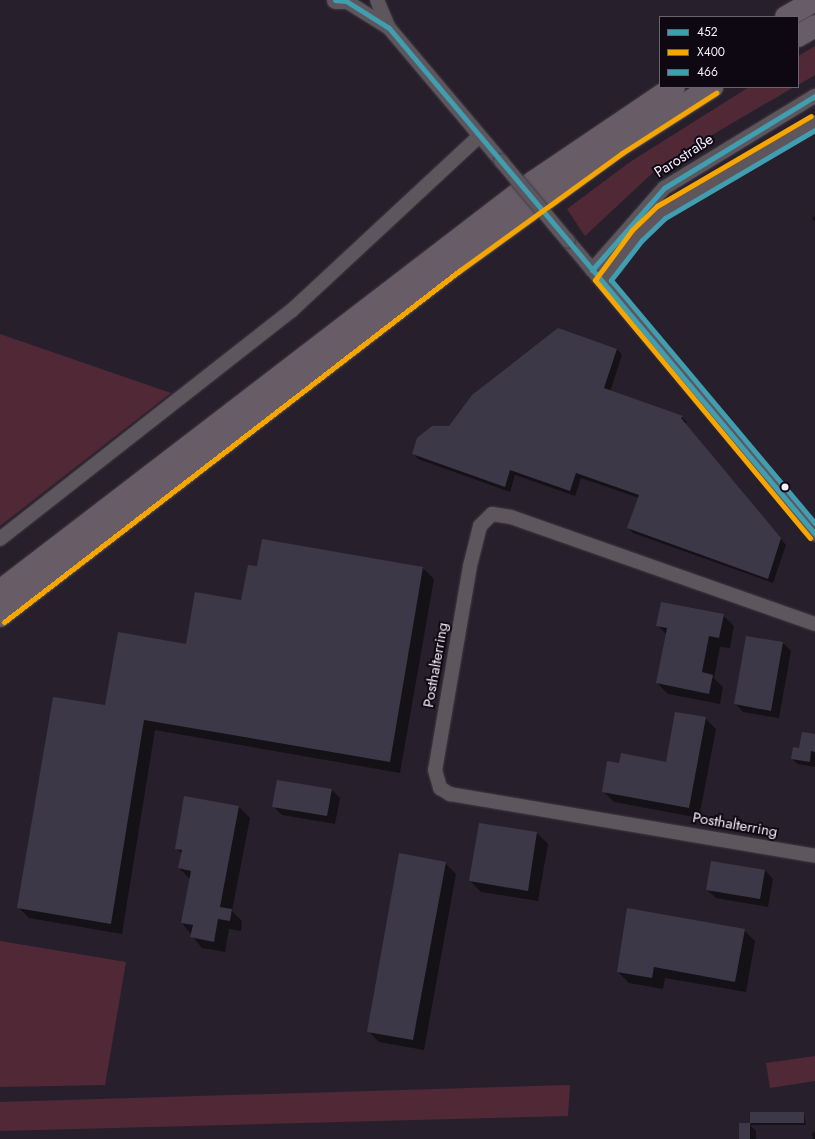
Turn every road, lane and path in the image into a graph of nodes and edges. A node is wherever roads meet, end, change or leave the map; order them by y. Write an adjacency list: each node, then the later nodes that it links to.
1 (343, 0): 6 (street)
2 (377, 0): 6 (street)
3 (815, 0): 4 (highway)
4 (788, 16)
5 (815, 26): 7 (highway)
6 (389, 28): 12 (street)
7 (799, 35)
8 (673, 88): 17 (highway)
9 (710, 88): 18 (highway)
10 (815, 96): 13 (street, Parostraße)
11 (815, 122): 14 (street)
12 (479, 136): 13 (street, bridge); 16 (street)
13 (592, 270): 14 (street)
14 (602, 280): 15 (street)
15 (815, 534)
16 (0, 539)
17 (0, 591)
18 (0, 616)
19 (815, 624): 20 (street, Posthalterring)
20 (815, 856)

